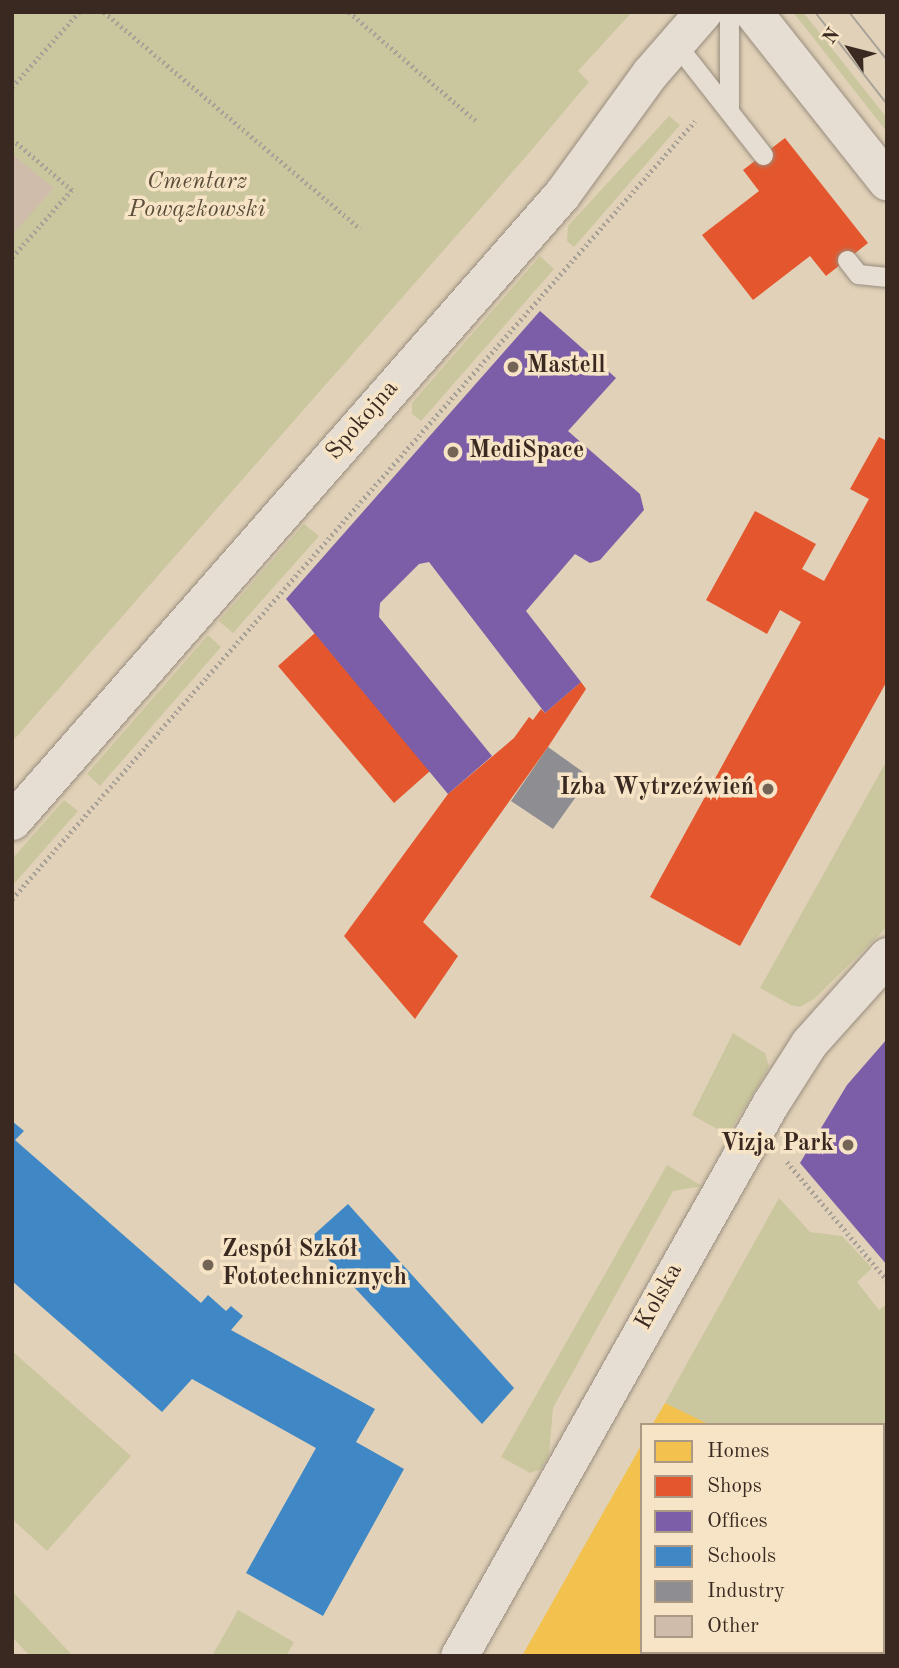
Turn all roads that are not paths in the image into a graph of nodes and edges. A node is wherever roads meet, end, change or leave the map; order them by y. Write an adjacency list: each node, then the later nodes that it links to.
1 (702, 12): 4 (street, Spokojna)
2 (729, 12): 5 (lane)
3 (753, 12): 7 (main road)
4 (676, 44): 5 (lane); 10 (street, Spokojna)
5 (729, 111): 6 (lane)
6 (763, 155)
7 (887, 181)
8 (847, 260): 9 (lane)
9 (887, 277)
10 (12, 821)
11 (887, 956): 12 (street, Kolska)
12 (459, 1656)

